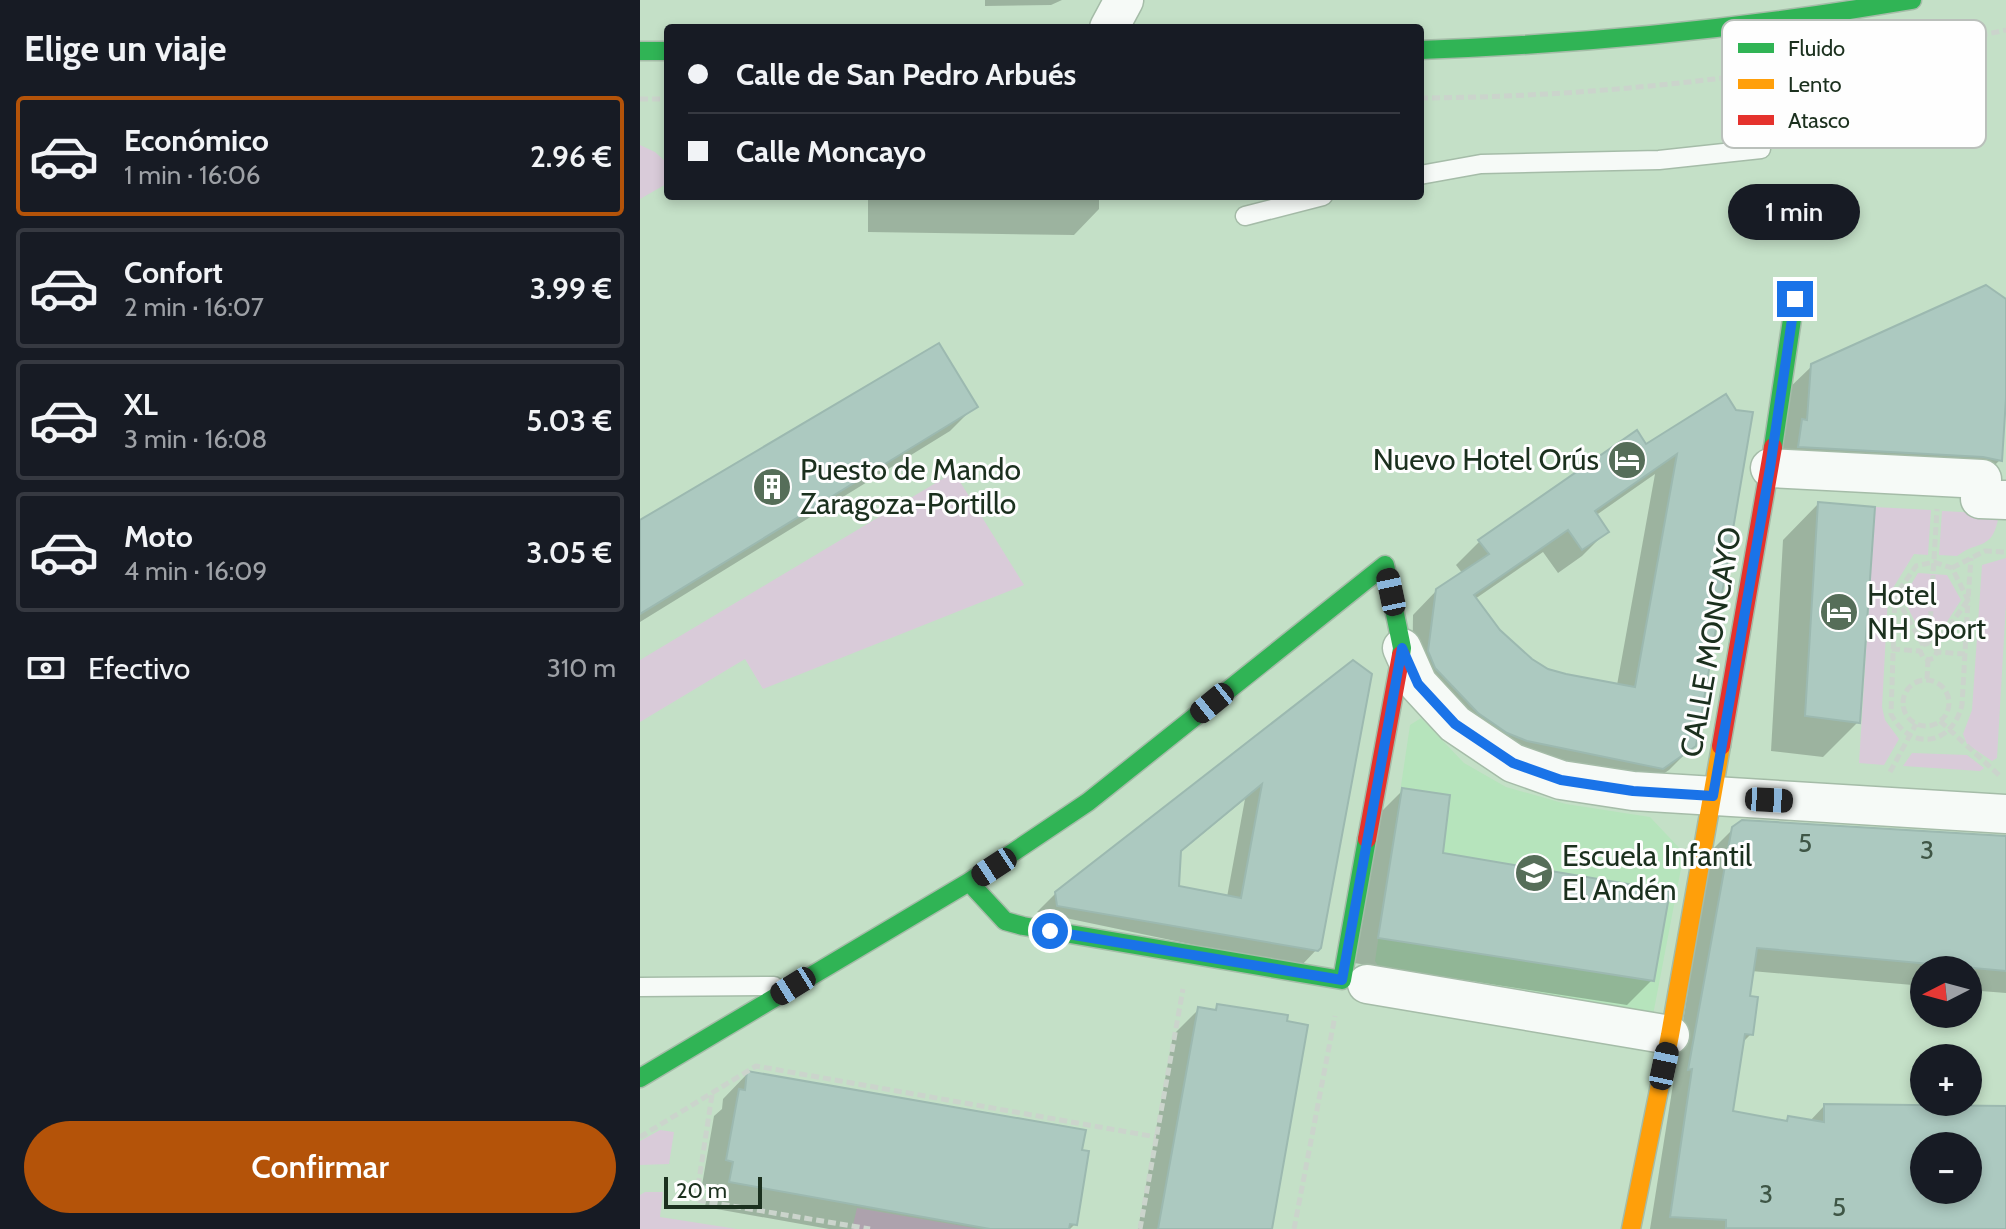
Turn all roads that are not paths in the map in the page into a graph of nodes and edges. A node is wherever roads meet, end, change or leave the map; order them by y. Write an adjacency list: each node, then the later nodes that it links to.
1 (1124, 0): 4 (street)
2 (1912, 0): 3 (street)
3 (1791, 20)
4 (1111, 24)
5 (1722, 28): 6 (street)
6 (1424, 50)
7 (640, 51): 8 (street)
8 (664, 51)
9 (1761, 149): 10 (lane)
10 (1424, 174)
11 (1307, 200): 12 (lane)
12 (1245, 216)
13 (1795, 299): 14 (street, CALLE MONCAYO)
14 (1770, 468): 15 (street); 17 (street, CALLE MONCAYO)
15 (1993, 499)
16 (1402, 648): 17 (street); 19 (street); 20 (street)
17 (1713, 796): 18 (street); 23 (street, CALLE MONCAYO)
18 (2006, 814)
19 (969, 882): 20 (street); 21 (street)
20 (1354, 982): 23 (street)
21 (793, 986): 22 (lane); 24 (street)
22 (640, 987)
23 (1670, 1035): 25 (street, CALLE MONCAYO)
24 (640, 1078)
25 (1631, 1229)

